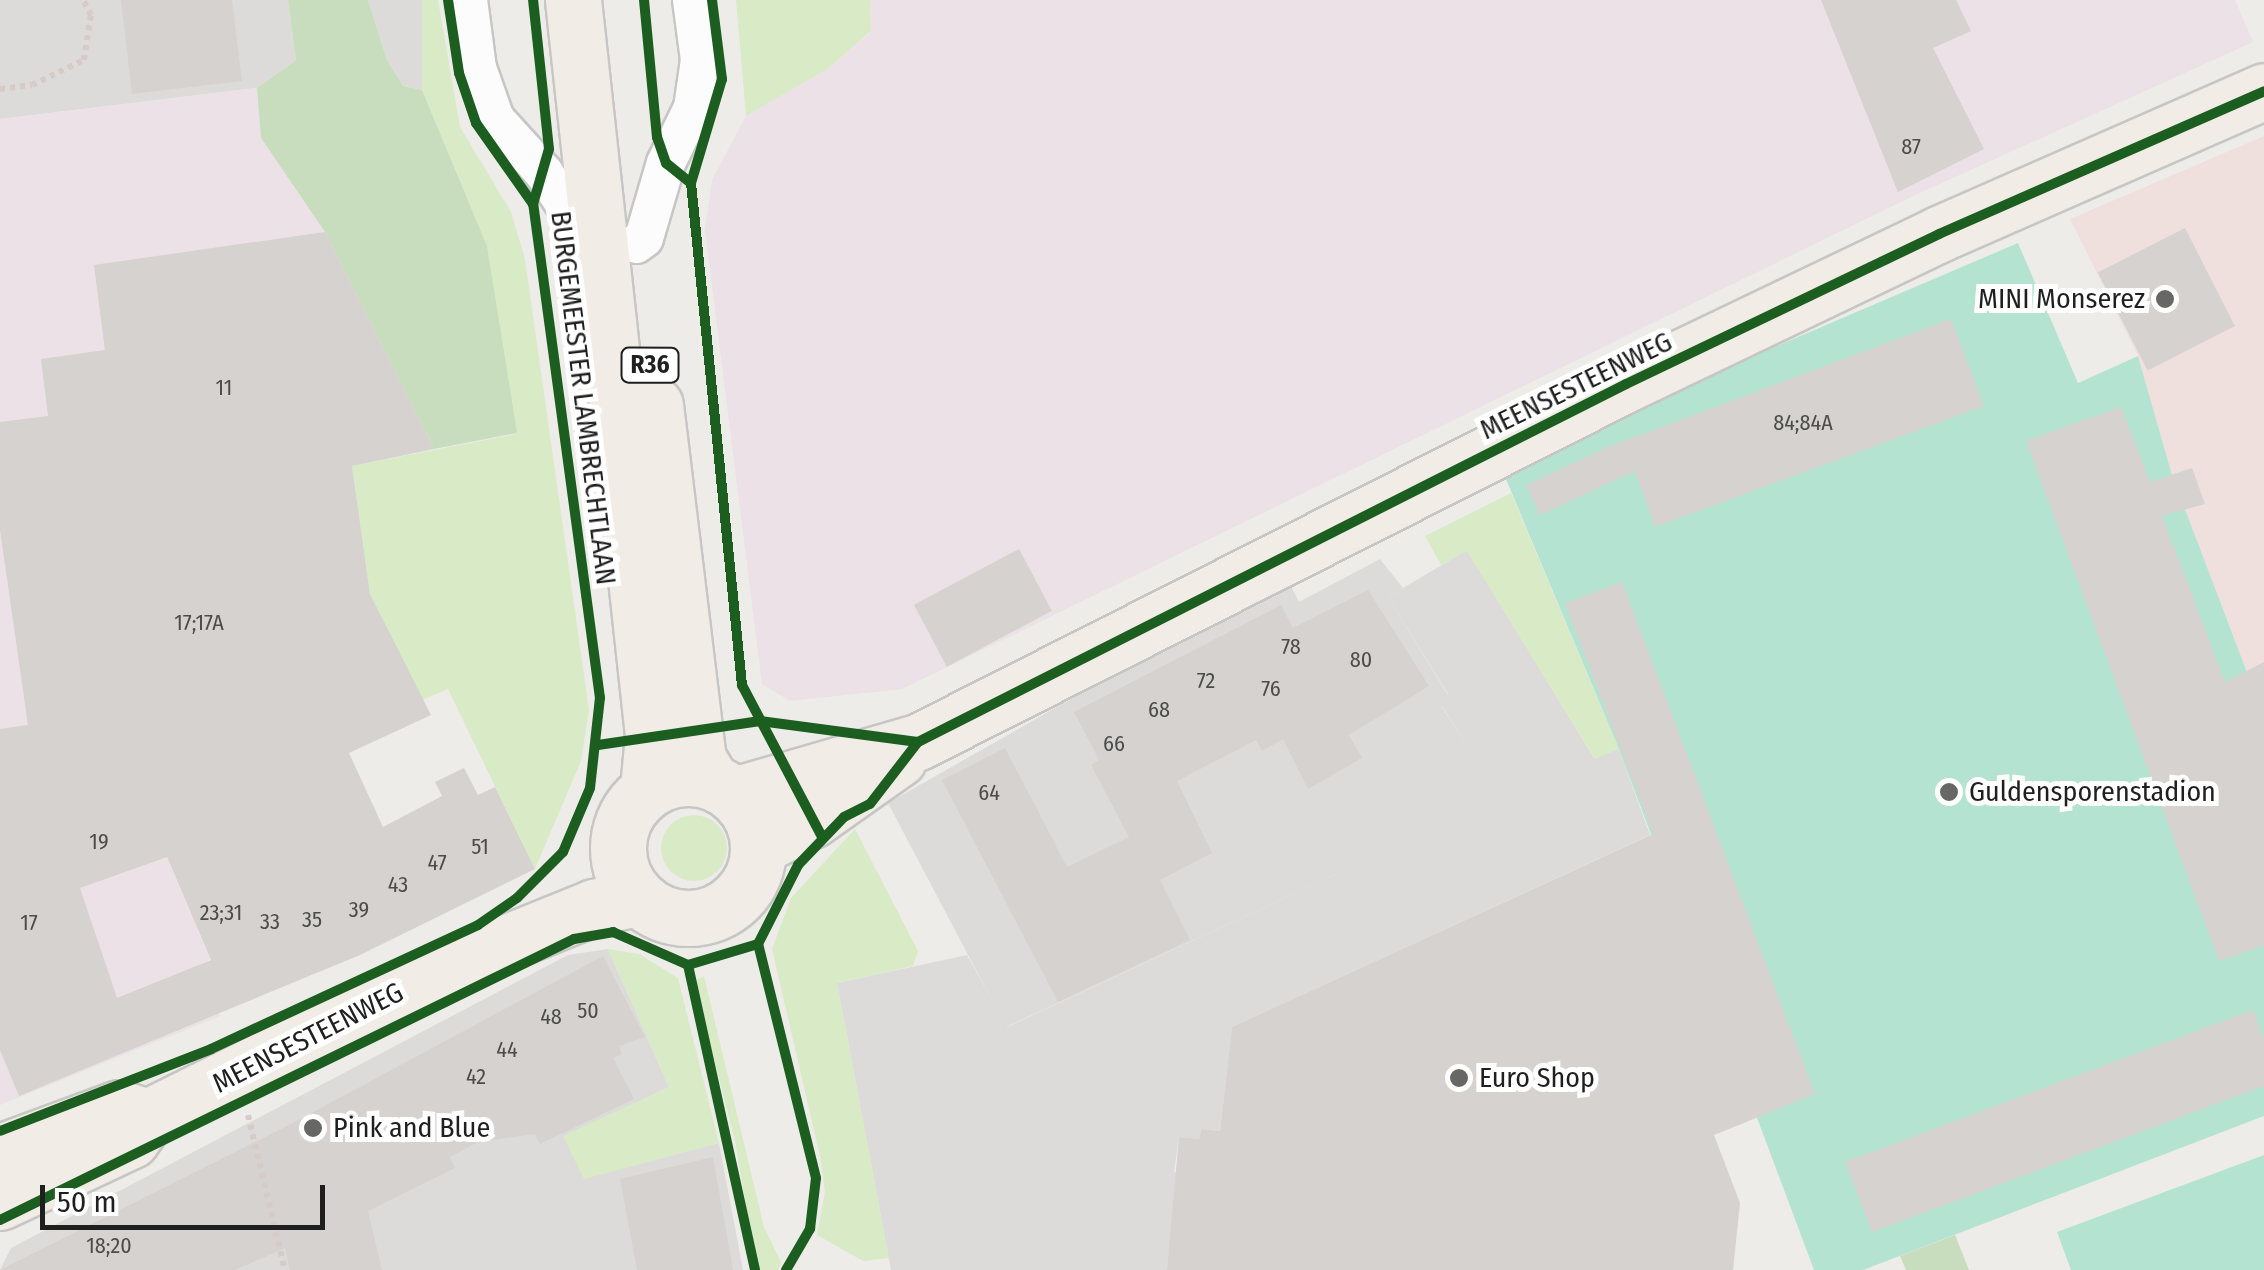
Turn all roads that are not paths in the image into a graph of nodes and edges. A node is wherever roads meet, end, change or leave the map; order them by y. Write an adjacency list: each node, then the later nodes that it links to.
1 (468, 0): 6 (street, BURGEMEESTER LAMBRECHTLAAN)
2 (573, 0): 6 (main road, BURGEMEESTER LAMBRECHTLAAN / R36)
3 (604, 0): 6 (main road, BURGEMEESTER LAMBRECHTLAAN / R36)
4 (692, 0): 6 (street, BURGEMEESTER LAMBRECHTLAAN)
5 (2264, 91): 8 (main road, MEENSESTEENWEG)
6 (619, 244): 7 (main road, BURGEMEESTER LAMBRECHTLAAN / R36); 9 (main road, BURGEMEESTER LAMBRECHTLAAN / R36)
7 (634, 576): 10 (main road, BURGEMEESTER LAMBRECHTLAAN / R36); 13 (main road, R36)
8 (918, 742): 9 (main road, MEENSESTEENWEG); 12 (main road, MEENSESTEENWEG)
9 (722, 788): 10 (main road); 12 (main road, R36)
10 (648, 789): 11 (main road, R36)
11 (618, 836): 13 (main road, MEENSESTEENWEG / R36); 14 (main road)
12 (758, 846): 14 (main road)
13 (575, 876): 15 (main road, MEENSESTEENWEG / R36)
14 (638, 898): 15 (main road, MEENSESTEENWEG / R36)
15 (468, 958): 16 (main road, MEENSESTEENWEG / R36)
16 (148, 1117): 17 (main road, MEENSESTEENWEG / R36); 18 (main road, MEENSESTEENWEG / R36)
17 (0, 1152)
18 (0, 1202)

